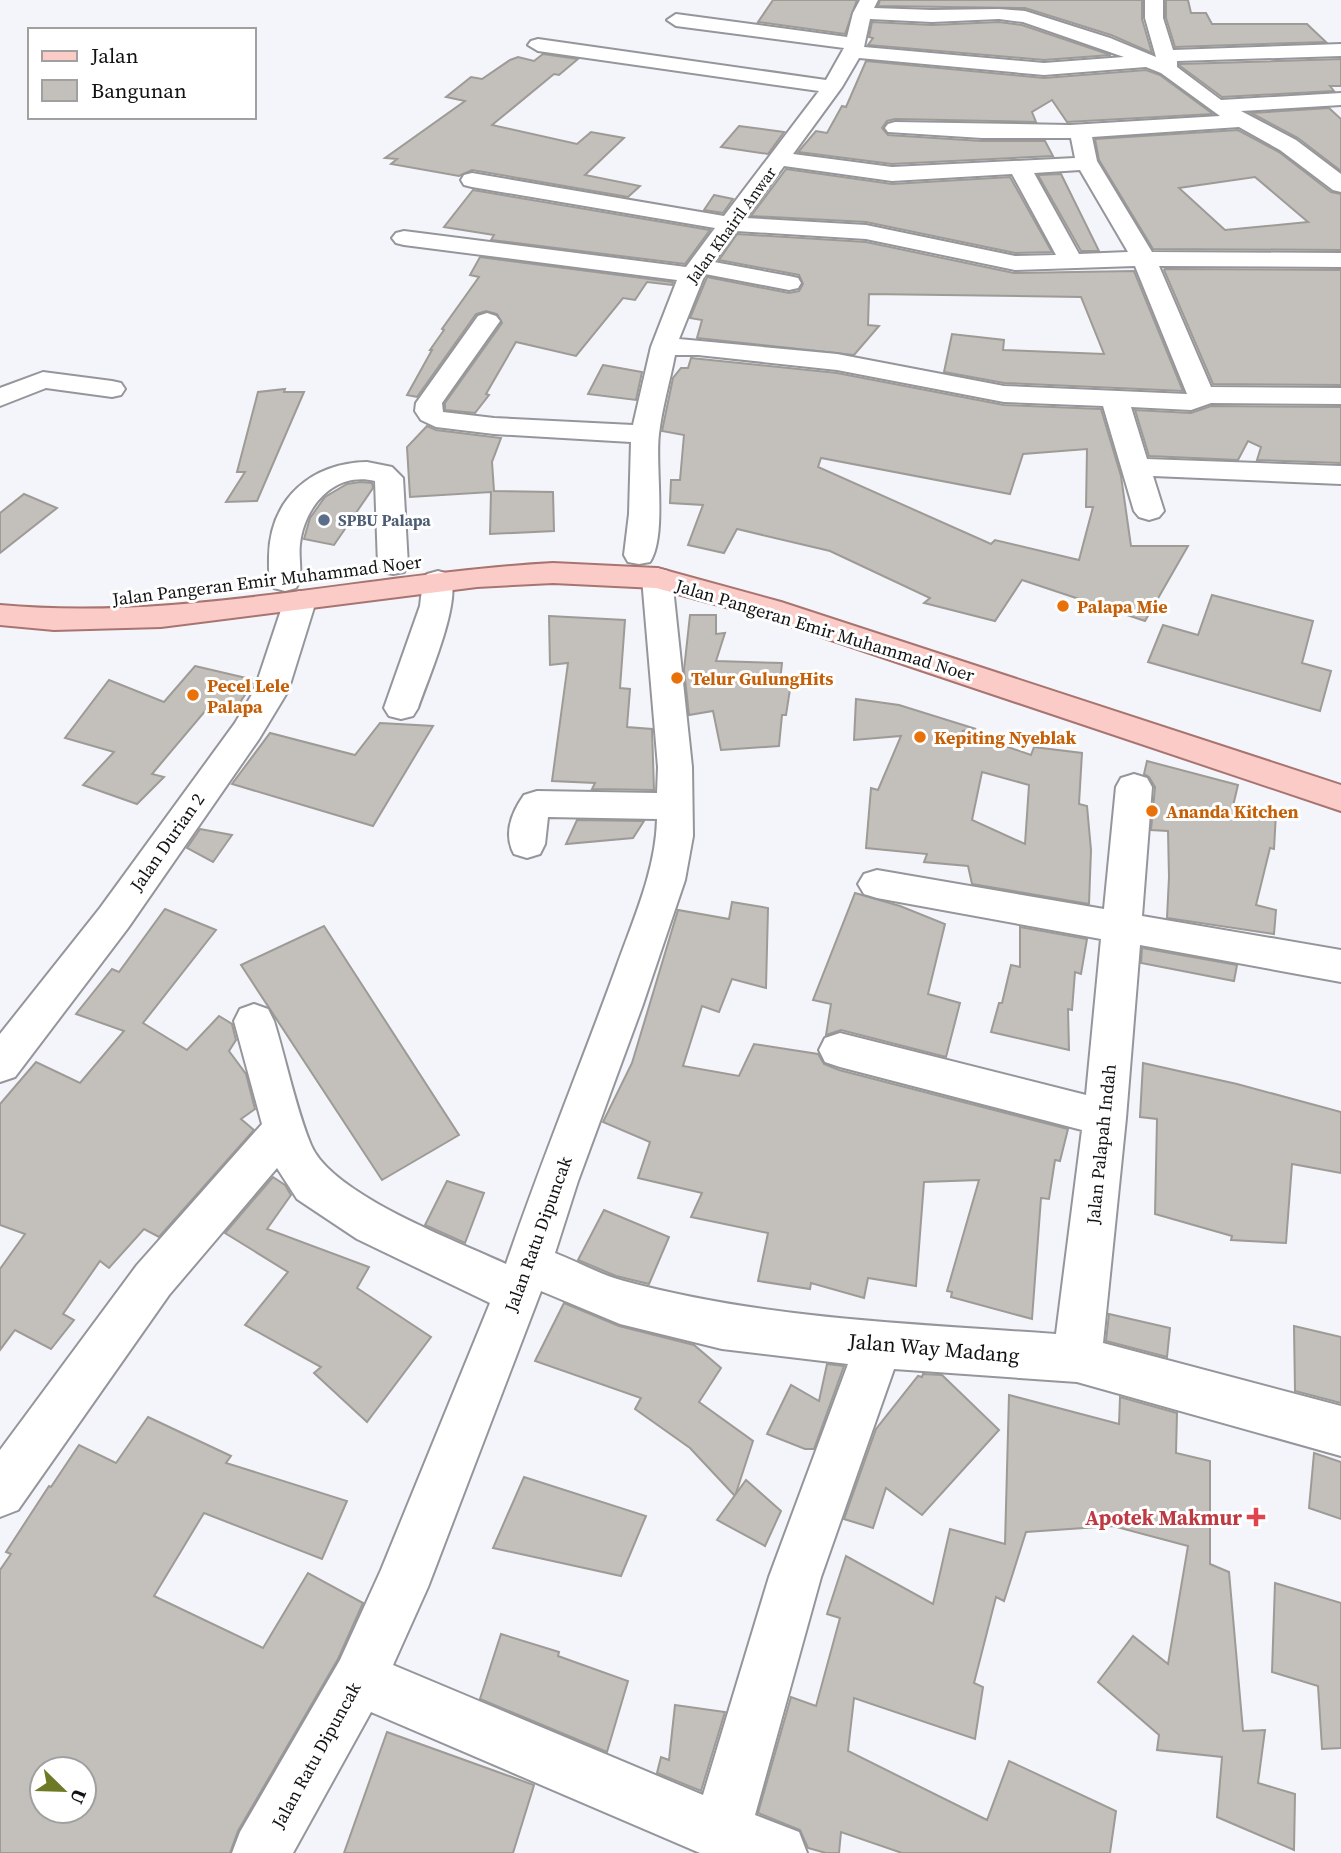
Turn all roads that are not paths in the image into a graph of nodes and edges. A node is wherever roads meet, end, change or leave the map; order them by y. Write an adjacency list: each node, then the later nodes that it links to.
1 (1154, 0): 9 (street)
2 (1028, 5): 3 (street); 8 (street)
3 (865, 7): 6 (street, Jalan Khairil Anwar)
4 (676, 20): 6 (street)
5 (538, 45): 10 (street)
6 (854, 48): 8 (street); 10 (street, Jalan Khairil Anwar)
7 (1341, 50): 9 (street)
8 (1146, 62): 9 (street)
9 (1167, 63): 12 (street)
10 (832, 87): 14 (street, Jalan Khairil Anwar)
11 (1341, 99): 12 (street)
12 (1217, 106): 15 (street)
13 (789, 107): 14 (street)
14 (814, 111): 18 (street, Jalan Khairil Anwar)
15 (1245, 120): 17 (street); 22 (street)
16 (895, 128): 17 (street)
17 (1080, 131): 19 (street)
18 (779, 159): 20 (street); 23 (street, Jalan Khairil Anwar)
19 (1086, 161): 20 (street); 25 (street)
20 (1019, 166): 27 (street)
21 (472, 180): 23 (street)
22 (1341, 185)
23 (731, 224): 27 (street); 28 (street, Jalan Khairil Anwar)
24 (404, 238): 28 (street)
25 (1144, 259): 26 (street); 27 (street); 33 (street)
26 (1341, 260)
27 (1072, 263)
28 (695, 271): 29 (street); 31 (street, Jalan Khairil Anwar)
29 (789, 283)
30 (487, 321): 37 (street)
31 (664, 346): 35 (street); 37 (street, Jalan Khairil Anwar)
32 (112, 389): 36 (street)
33 (1201, 395): 34 (street); 35 (street)
34 (1341, 396)
35 (1114, 397): 38 (street)
36 (0, 398)
37 (645, 434): 43 (street, Jalan Khairil Anwar)
38 (1136, 467): 39 (street); 40 (street)
39 (1341, 475)
40 (1149, 511)
41 (520, 564): 42 (main road, Jalan Pangeran Emir Muhammad Noer); 43 (main road, Jalan Pangeran Emir Muhammad Noer); 44 (main road, Jalan Pangeran Emir Muhammad Noer)
42 (393, 565): 46 (main road, Jalan Pangeran Emir Muhammad Noer); 46 (street, Jalan Durian 2)
43 (648, 567): 49 (main road, Jalan Pangeran Emir Muhammad Noer); 54 (street, Jalan Ratu Dipuncak)
44 (438, 581): 46 (main road, Jalan Pangeran Emir Muhammad Noer); 50 (street)
45 (0, 591): 47 (main road, Jalan Pangeran Emir Muhammad Noer)
46 (292, 591): 47 (main road, Jalan Pangeran Emir Muhammad Noer); 61 (street, Jalan Durian 2)
47 (209, 600): 48 (main road, Jalan Pangeran Emir Muhammad Noer)
48 (0, 615)
49 (1065, 696): 51 (main road, Jalan Pangeran Emir Muhammad Noer); 53 (main road, Jalan Pangeran Emir Muhammad Noer)
50 (401, 708)
51 (1341, 772)
52 (1134, 787): 57 (street, Jalan Palapah Indah)
53 (1341, 798)
54 (674, 806): 55 (street); 64 (street, Jalan Ratu Dipuncak)
55 (527, 844)
56 (877, 884): 57 (street)
57 (1120, 928): 58 (street); 62 (street, Jalan Palapah Indah)
58 (1341, 967)
59 (254, 1021): 63 (street, Jalan Way Madang)
60 (840, 1050): 62 (street)
61 (3, 1056)
62 (1105, 1118): 66 (street, Jalan Palapah Indah)
63 (285, 1128): 64 (street, Jalan Way Madang); 68 (street)
64 (524, 1278): 65 (street, Jalan Way Madang); 69 (street, Jalan Ratu Dipuncak)
65 (879, 1345): 66 (street, Jalan Way Madang); 70 (street)
66 (1077, 1359): 67 (street, Jalan Way Madang)
67 (1341, 1431)
68 (0, 1492)
69 (359, 1679): 70 (street); 71 (street, Jalan Ratu Dipuncak)
70 (721, 1832): 72 (street)
71 (261, 1853)
72 (778, 1853)

